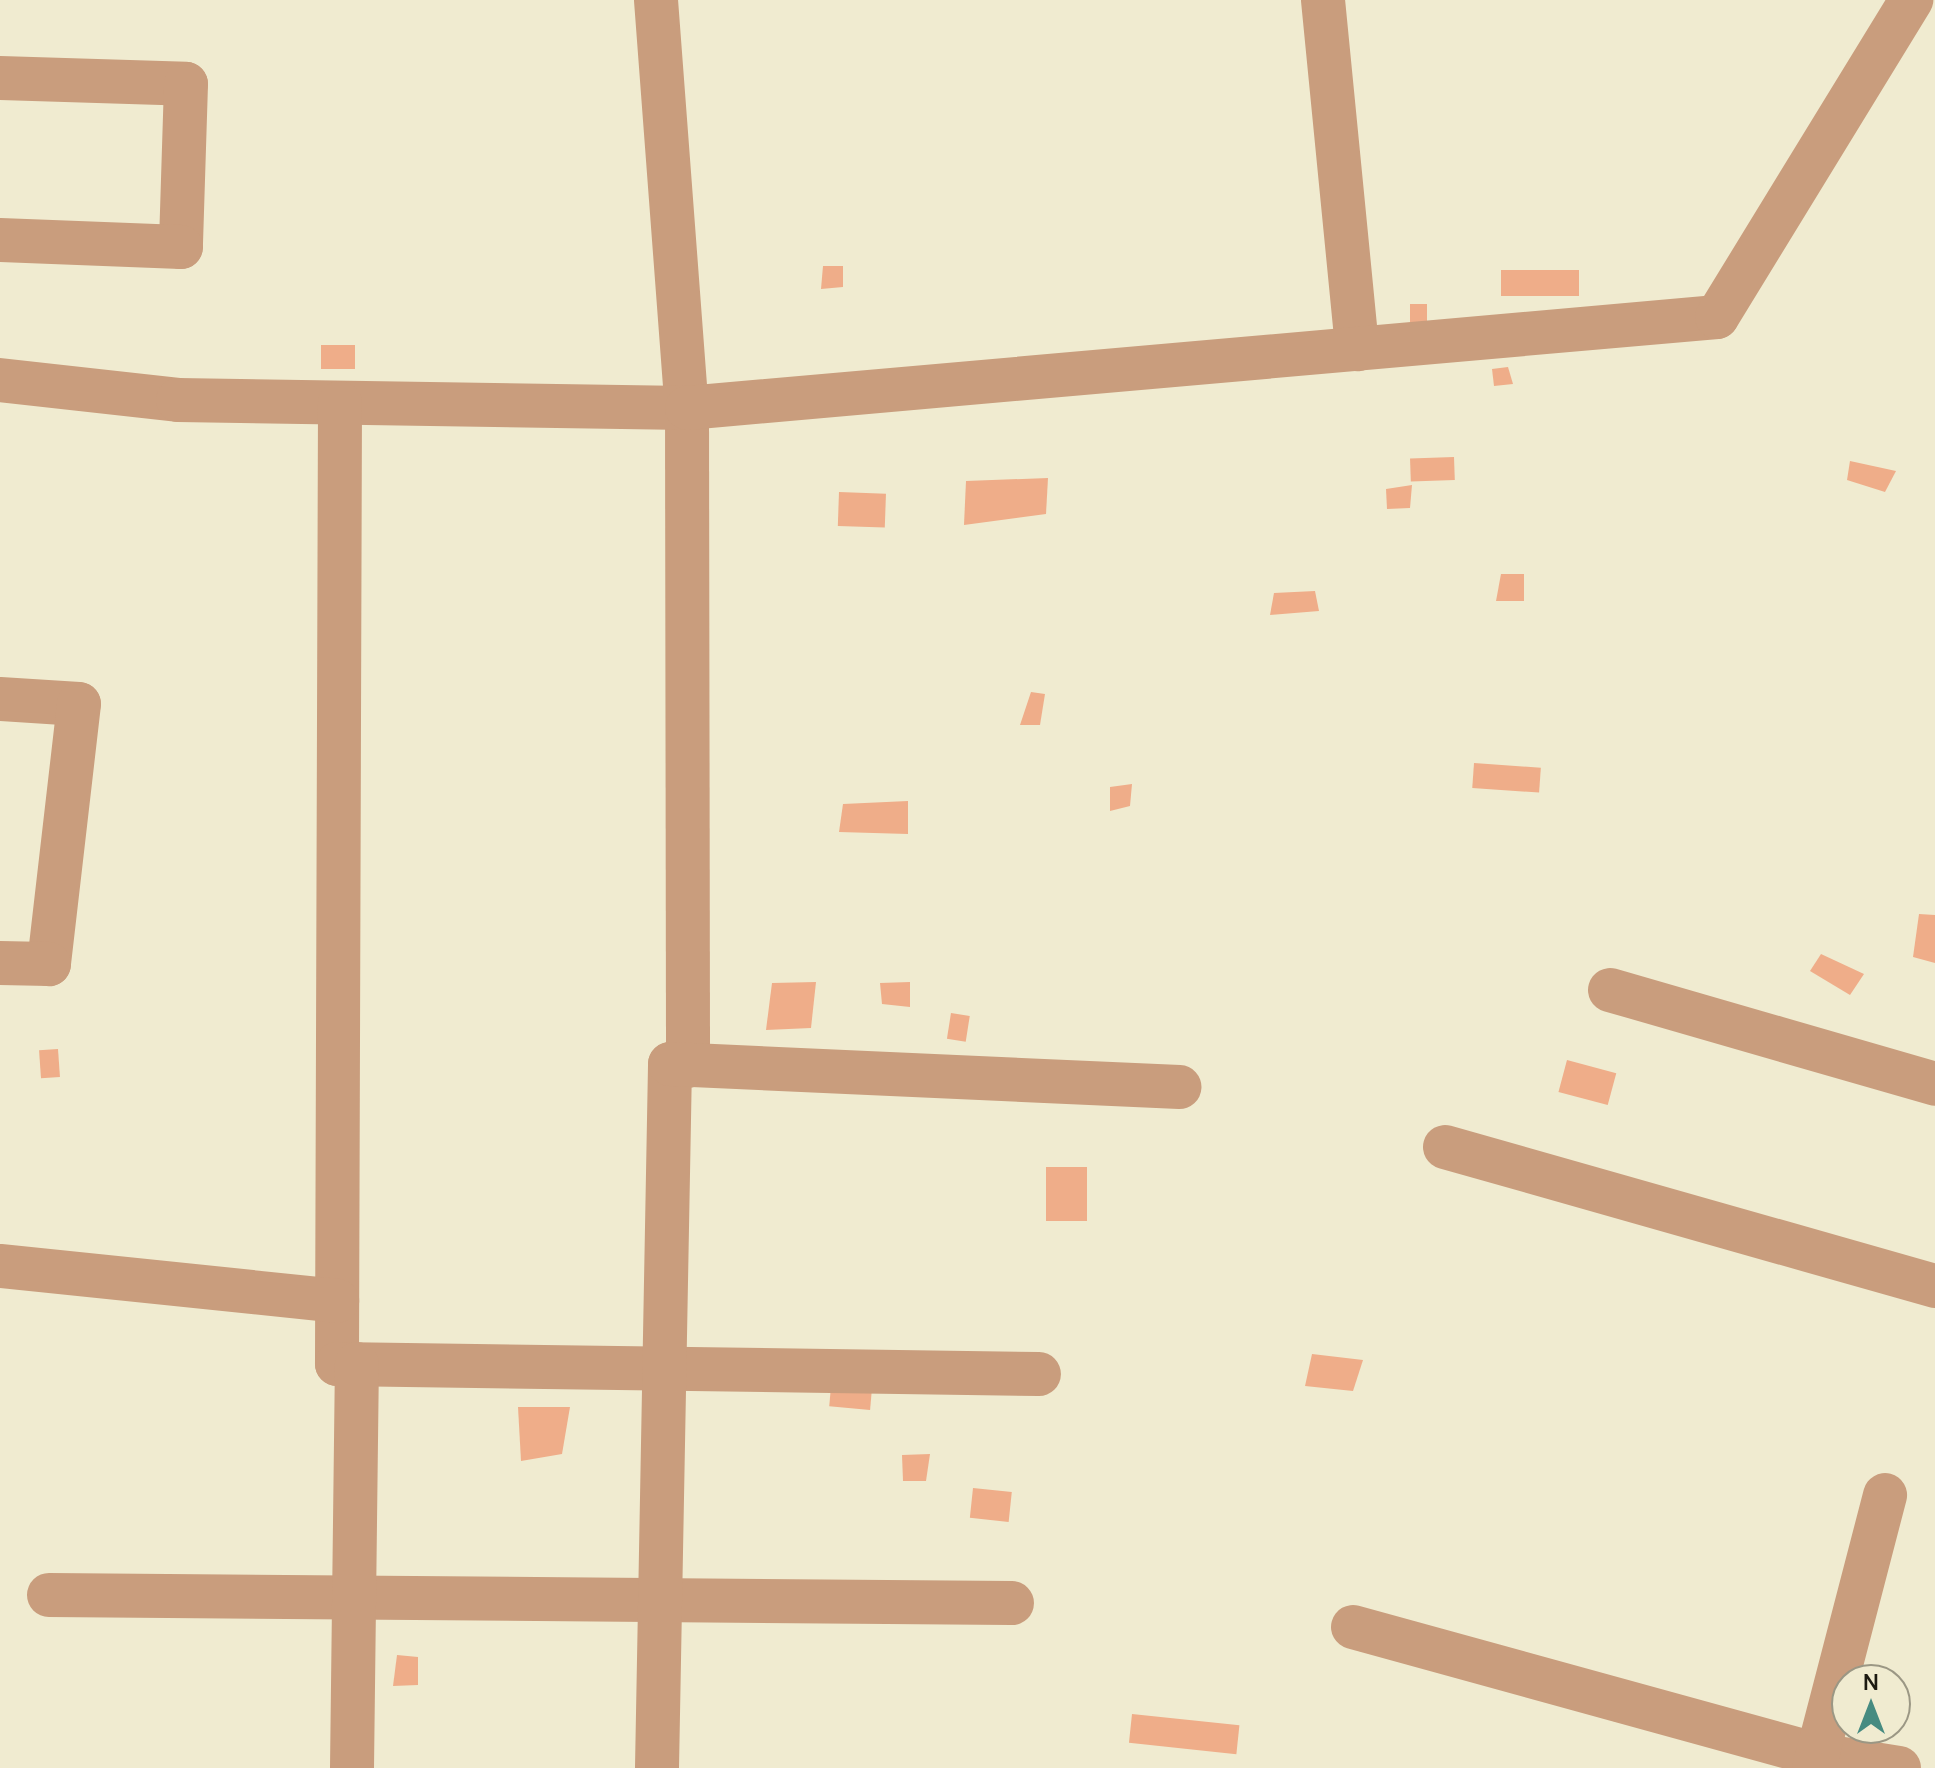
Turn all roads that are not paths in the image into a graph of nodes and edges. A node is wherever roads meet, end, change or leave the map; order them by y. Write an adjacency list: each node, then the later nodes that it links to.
1 (656, 0): 9 (street)
2 (1323, 0): 6 (street)
3 (1911, 0): 6 (street)
4 (0, 78): 5 (street)
5 (0, 240)
6 (1357, 349): 9 (street)
7 (0, 380): 8 (street)
8 (340, 403): 9 (street); 19 (street)
9 (687, 408): 13 (street)
10 (0, 699): 11 (street)
11 (0, 963)
12 (1610, 990): 14 (street)
13 (688, 1066): 15 (street); 21 (street)
14 (1935, 1084)
15 (1179, 1087)
16 (1445, 1147): 18 (street)
17 (0, 1266): 19 (street)
18 (1935, 1286)
19 (337, 1301): 20 (street)
20 (357, 1364): 21 (street); 25 (street)
21 (664, 1369): 22 (street); 26 (street)
22 (1039, 1374)
23 (1885, 1495): 29 (street)
24 (49, 1595): 25 (street)
25 (354, 1597): 26 (street); 30 (street)
26 (660, 1600): 27 (street); 31 (street)
27 (1012, 1603)
28 (1353, 1627): 29 (street)
29 (1816, 1762): 32 (street)
30 (352, 1768)
31 (657, 1768)
32 (1899, 1768)

